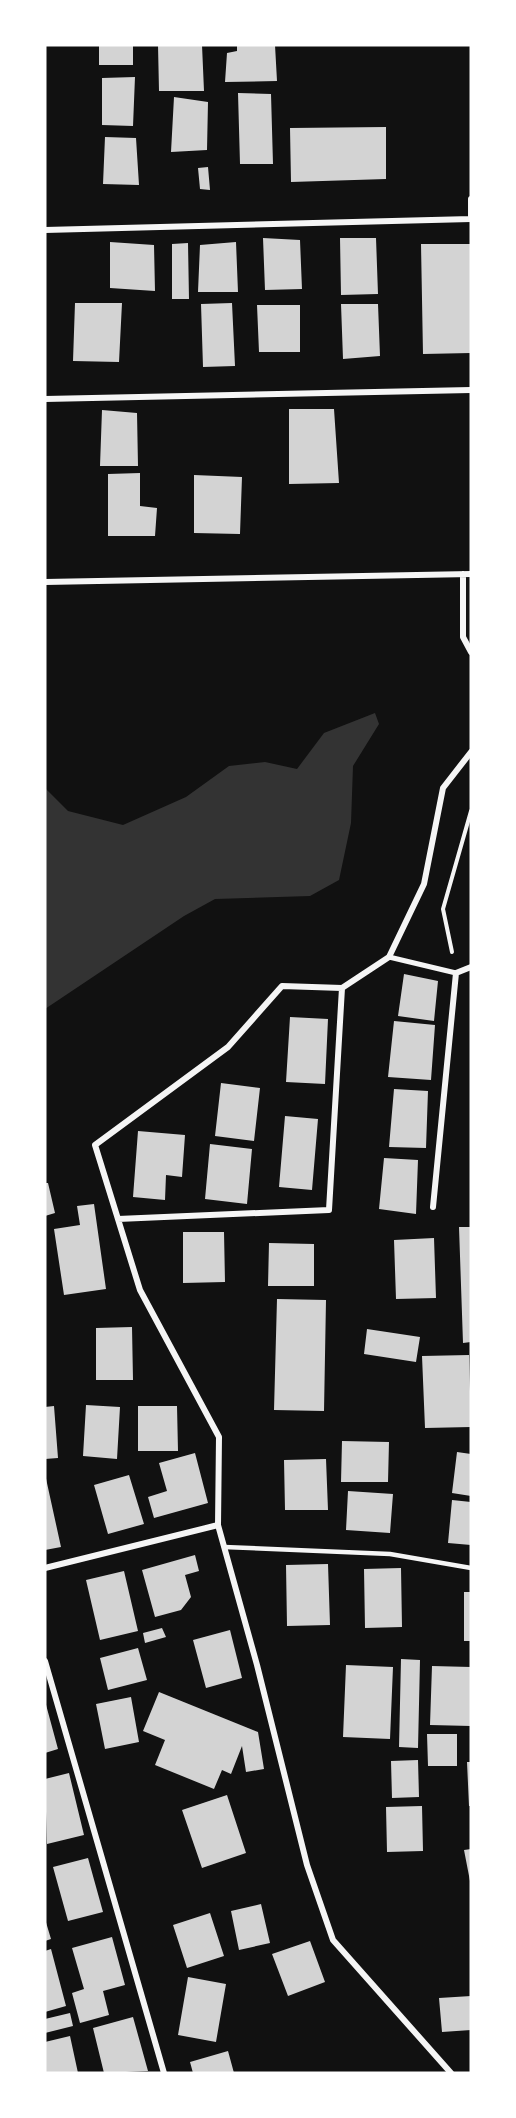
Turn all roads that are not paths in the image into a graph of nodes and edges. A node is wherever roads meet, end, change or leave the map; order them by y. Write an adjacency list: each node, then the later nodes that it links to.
1 (471, 199): 2 (street)
2 (471, 219): 3 (street)
3 (45, 230)
4 (471, 390): 5 (street)
5 (45, 399)
6 (463, 574): 7 (street); 8 (street); 9 (street)
7 (471, 574)
8 (45, 582)
9 (471, 652)
10 (471, 752): 11 (street)
11 (389, 957): 13 (street); 14 (street)
12 (471, 967): 13 (street)
13 (456, 973): 15 (street)
14 (342, 988): 16 (street); 16 (street)
15 (433, 1207)
16 (118, 1219): 17 (street)
17 (218, 1525): 18 (street); 19 (street)
18 (224, 1547): 20 (lane); 23 (street)
19 (45, 1568)
20 (471, 1568)
21 (45, 1661): 22 (street)
22 (164, 2073)
23 (451, 2073)

